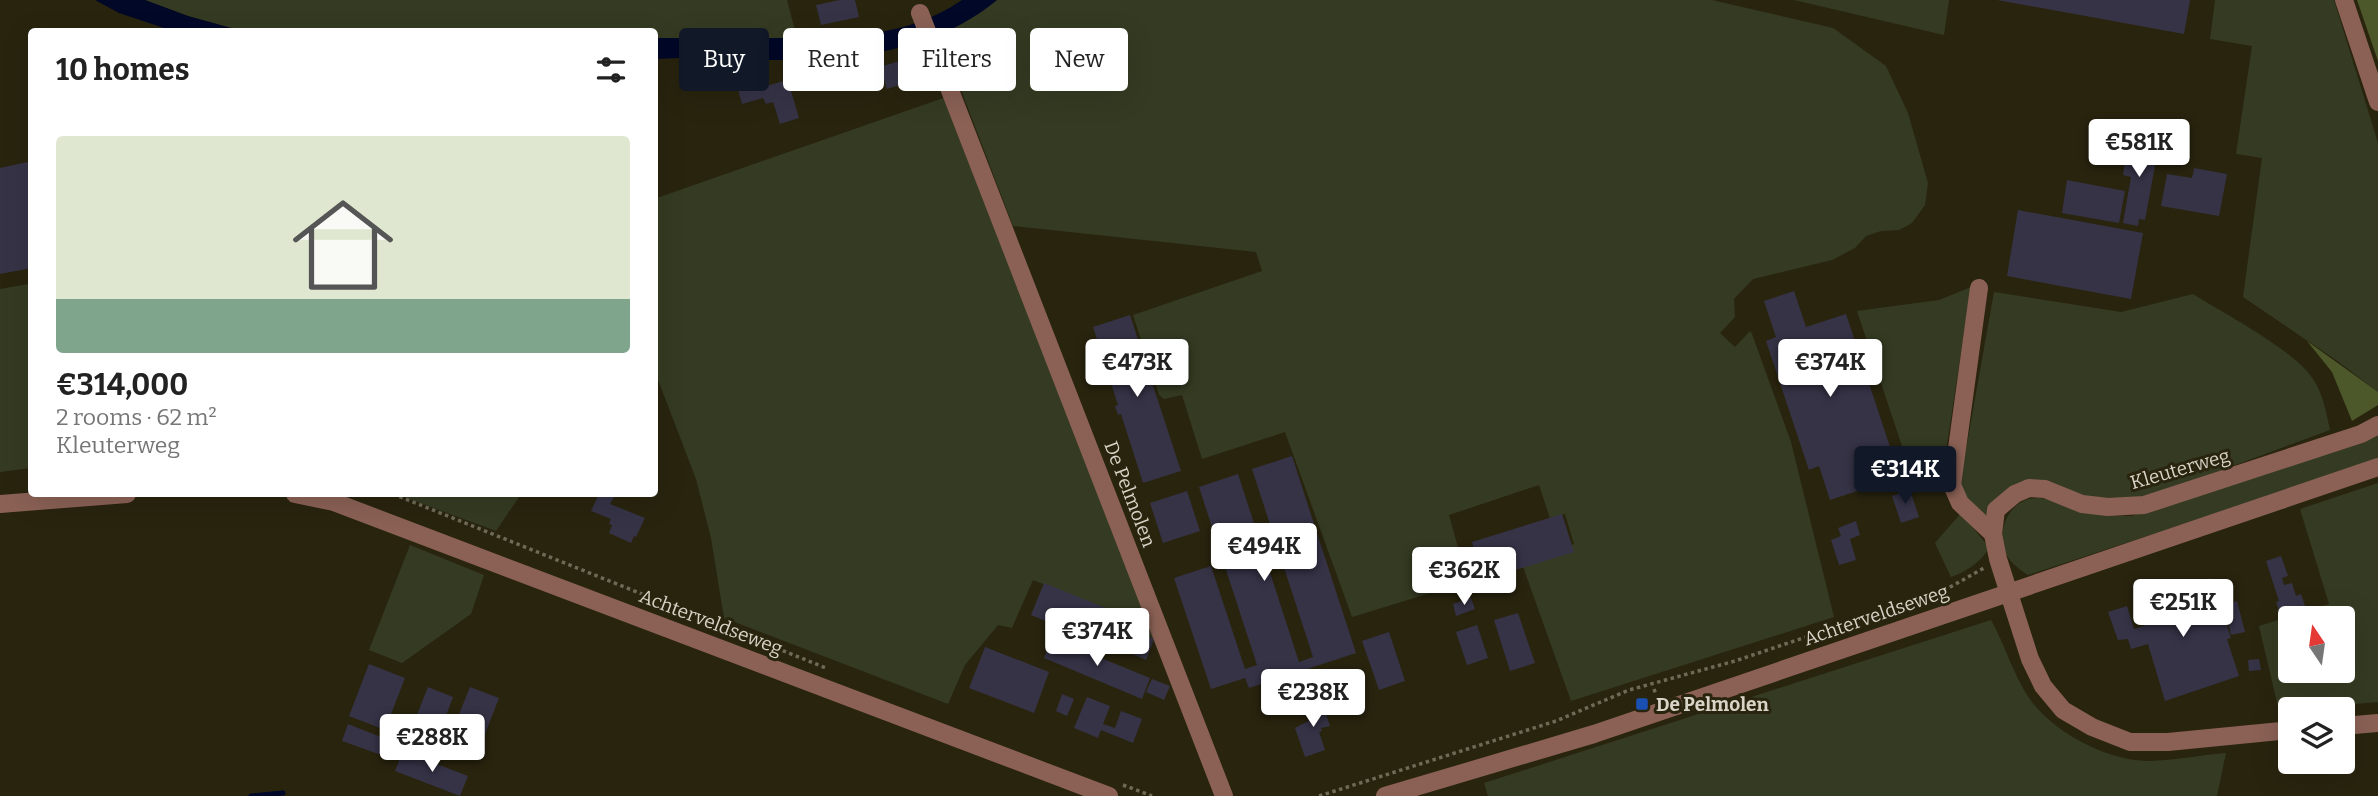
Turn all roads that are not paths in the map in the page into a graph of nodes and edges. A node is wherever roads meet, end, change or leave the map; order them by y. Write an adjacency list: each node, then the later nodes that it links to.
1 (2344, 0): 3 (street)
2 (920, 13): 16 (street, De Pelmolen)
3 (2378, 102)
4 (1979, 288): 10 (street)
5 (2378, 425): 10 (street, Kleuterweg)
6 (2378, 467): 11 (street, Achterveldseweg)
7 (89, 497): 9 (street)
8 (310, 497): 15 (street, Achterveldseweg)
9 (0, 504)
10 (1993, 534): 11 (street)
11 (2009, 592): 14 (street); 17 (street, Achterveldseweg)
12 (2378, 723): 13 (street)
13 (2355, 725)
14 (2278, 731)
15 (1115, 790)
16 (1224, 796)
17 (1385, 796)

